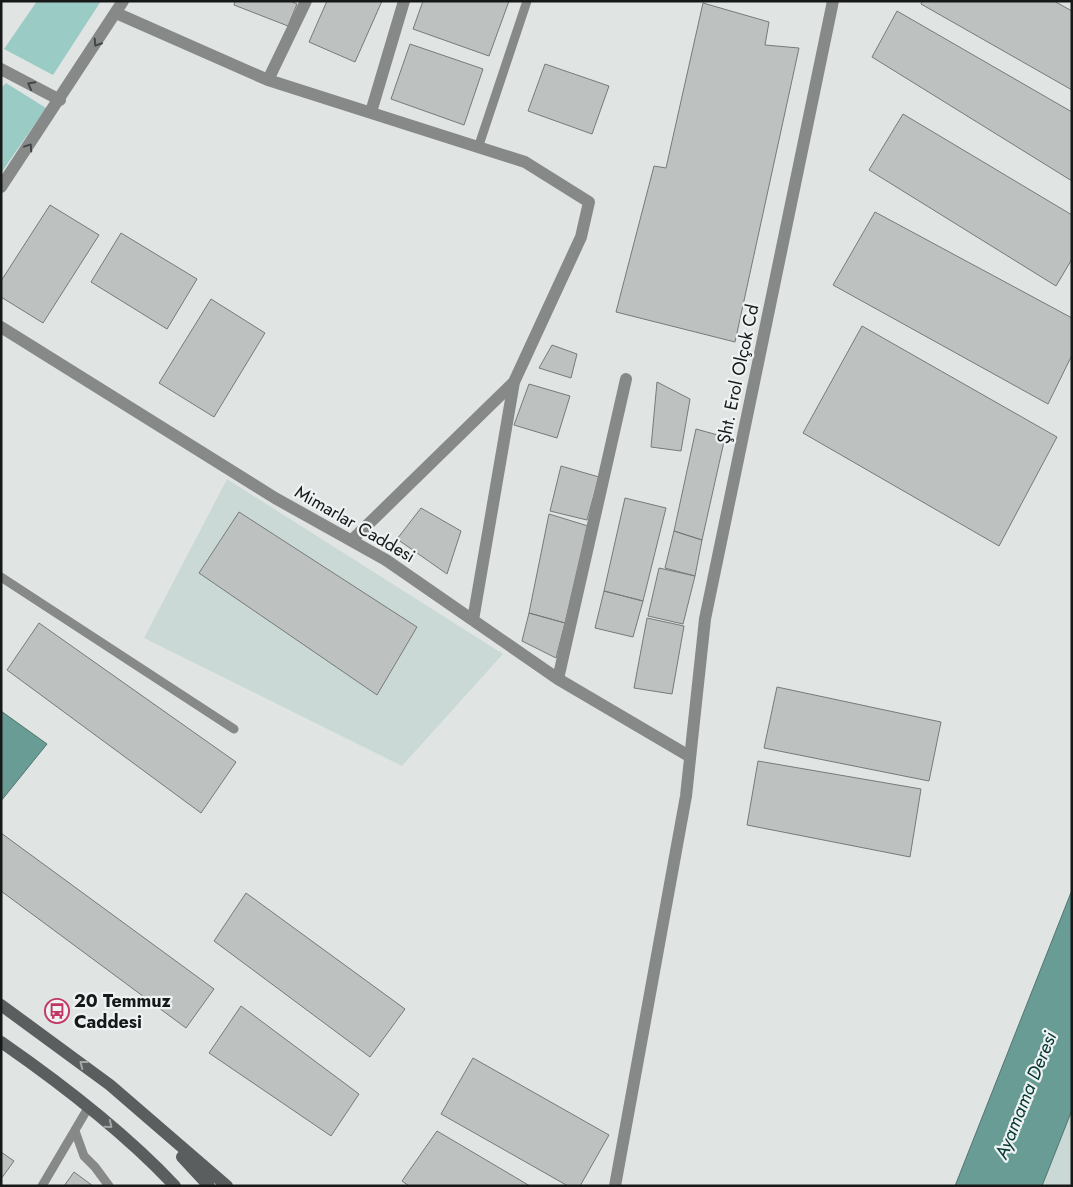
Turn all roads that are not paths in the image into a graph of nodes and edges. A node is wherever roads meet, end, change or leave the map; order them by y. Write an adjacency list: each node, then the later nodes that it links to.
1 (123, 1): 6 (street)
2 (306, 1): 8 (street)
3 (404, 1): 10 (street)
4 (527, 1): 11 (lane)
5 (833, 1): 21 (street, Şht. Erol Olçok Cd)
6 (116, 13): 8 (street); 9 (street, one-way to 9)
7 (2, 70): 9 (street, one-way to 7)
8 (268, 80): 10 (street)
9 (60, 100): 12 (street, one-way to 9)
10 (371, 112): 11 (street)
11 (478, 148): 15 (street)
12 (1, 187)
13 (1, 327): 16 (street, Mimarlar Caddesi)
14 (626, 379): 19 (street)
15 (514, 382): 16 (street); 18 (street)
16 (352, 540): 18 (street, Mimarlar Caddesi)
17 (1, 577): 20 (lane)
18 (473, 620): 19 (street, Mimarlar Caddesi)
19 (558, 679): 21 (street, Mimarlar Caddesi)
20 (234, 729)
21 (689, 756): 32 (street, Şht. Erol Olçok Cd)
22 (1, 1005): 24 (main road, one-way to 22)
23 (1, 1042): 25 (main road)
24 (110, 1085): 30 (main road); 31 (main road)
25 (88, 1108): 26 (lane); 29 (main road, one-way to 29)
26 (74, 1131): 27 (lane); 28 (lane)
27 (42, 1186)
28 (109, 1186)
29 (175, 1186)
30 (210, 1186)
31 (227, 1186)
32 (616, 1186)

